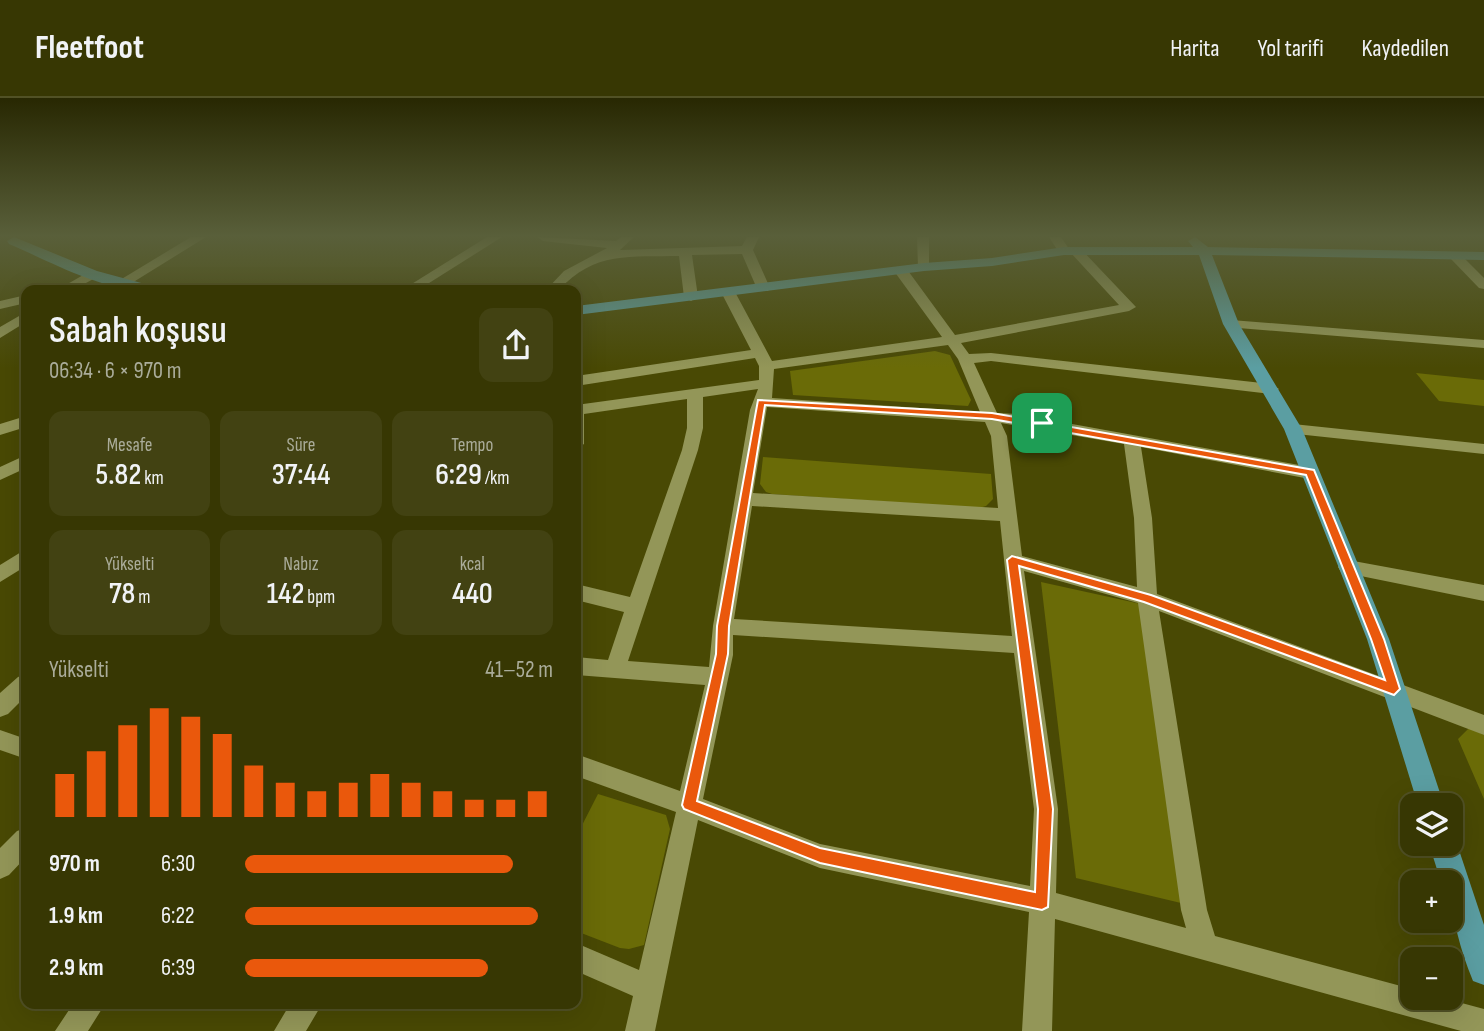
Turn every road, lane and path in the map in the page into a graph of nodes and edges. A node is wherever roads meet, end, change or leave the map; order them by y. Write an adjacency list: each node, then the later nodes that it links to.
1 (112, 281): 9 (main road)
2 (128, 281): 9 (street)
3 (689, 281): 13 (street)
4 (761, 281): 11 (street)
5 (824, 281): 11 (main road)
6 (908, 281): 20 (street)
7 (1101, 281): 20 (street)
8 (1213, 281): 18 (main road)
9 (122, 284): 10 (main road)
10 (127, 285)
11 (763, 288): 12 (main road)
12 (728, 292): 13 (main road); 23 (street)
13 (691, 297): 16 (main road)
14 (21, 300): 15 (street)
15 (0, 305)
16 (581, 310)
17 (21, 319): 19 (street)
18 (1231, 324): 21 (street); 25 (main road)
19 (0, 334)
20 (953, 340): 22 (street); 23 (street)
21 (1484, 344)
22 (965, 359): 25 (street); 28 (street)
23 (764, 376): 24 (street); 26 (street); 28 (street); 37 (street)
24 (581, 381)
25 (1271, 390): 30 (main road)
26 (695, 393): 27 (street); 46 (street)
27 (581, 409)
28 (992, 416): 32 (street); 38 (street)
29 (21, 423): 31 (street)
30 (1293, 429): 33 (street); 35 (main road)
31 (0, 430)
32 (1132, 441): 35 (street); 45 (street)
33 (1484, 449)
34 (21, 467): 36 (street)
35 (1310, 473): 41 (main road)
36 (0, 474)
37 (745, 499): 38 (street); 47 (street)
38 (1007, 515): 40 (street)
39 (21, 560): 42 (street)
40 (1012, 560): 45 (street); 48 (street)
41 (1348, 567): 44 (street); 53 (main road)
42 (0, 575)
43 (581, 593): 46 (street)
44 (1484, 593)
45 (1147, 598): 53 (street); 66 (street)
46 (637, 607): 50 (street)
47 (723, 626): 48 (street); 51 (street)
48 (1023, 645): 64 (street)
49 (581, 666): 50 (street)
50 (615, 669): 51 (street)
51 (717, 677): 60 (street)
52 (21, 688): 54 (street)
53 (1394, 689): 55 (street); 59 (main road)
54 (0, 707)
55 (1484, 725)
56 (0, 740): 57 (street)
57 (21, 747)
58 (581, 767): 60 (street)
59 (1427, 793)
60 (689, 805): 64 (street); 69 (street)
61 (21, 845): 63 (street)
62 (1448, 856): 65 (main road)
63 (0, 866)
64 (1042, 902): 66 (street); 76 (street)
65 (1475, 917): 68 (main road)
66 (1205, 947): 72 (street)
67 (581, 959): 69 (street)
68 (1484, 970)
69 (649, 989): 75 (street)
70 (87, 1009): 73 (street)
71 (304, 1009): 74 (street)
72 (1484, 1023)
73 (69, 1031)
74 (289, 1031)
75 (640, 1031)
76 (1037, 1031)

